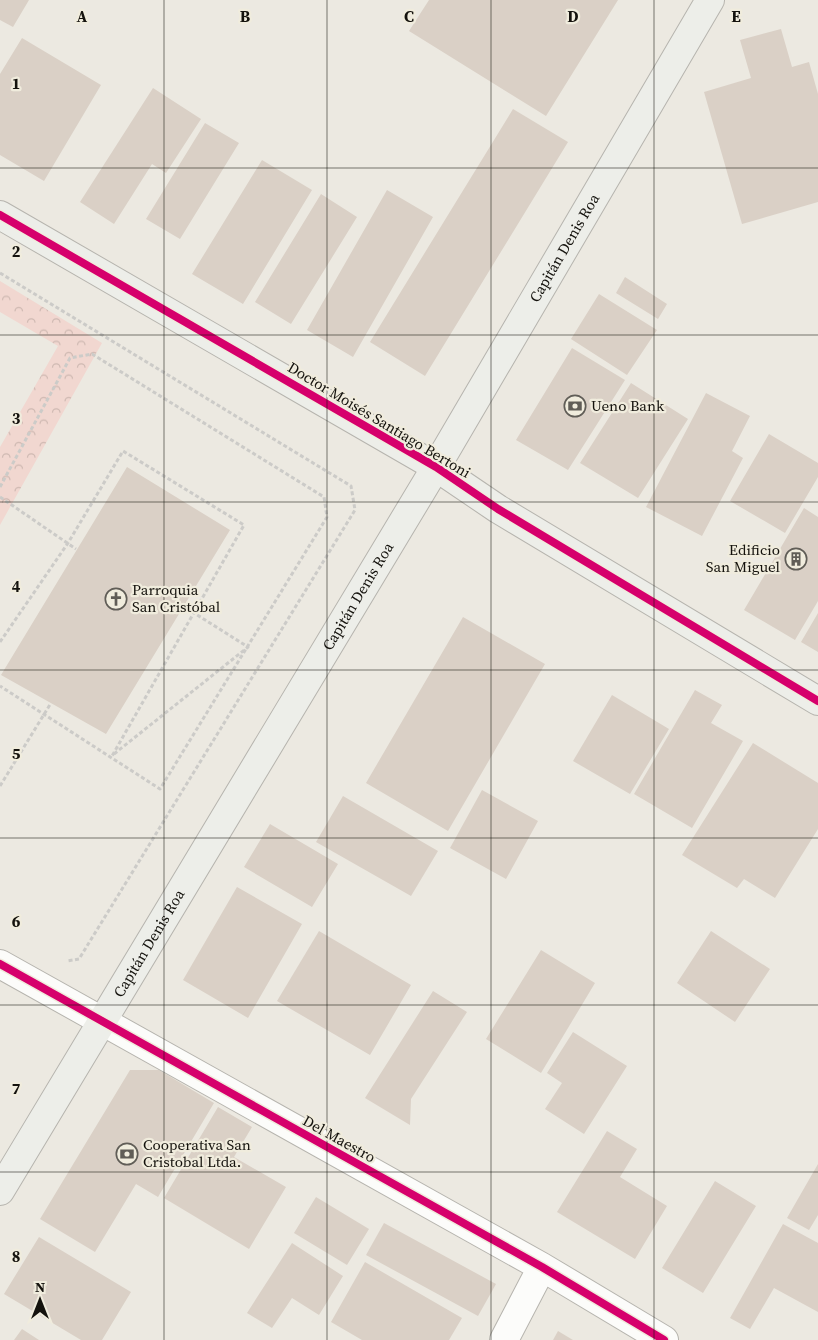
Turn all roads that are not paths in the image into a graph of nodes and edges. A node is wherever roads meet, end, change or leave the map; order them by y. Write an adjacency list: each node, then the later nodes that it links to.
1 (710, 0): 3 (main road, Capitán Denis Roa)
2 (0, 215): 3 (main road, Doctor Moisés Santiago Bertoni)
3 (436, 467): 4 (main road, Doctor Moisés Santiago Bertoni); 6 (main road, Capitán Denis Roa)
4 (818, 701)
5 (0, 964): 6 (street, Del Maestro)
6 (101, 1022): 7 (main road, Capitán Denis Roa); 8 (street, Del Maestro)
7 (0, 1191)
8 (542, 1268): 9 (street); 10 (street, Del Maestro)
9 (504, 1340)
10 (664, 1340)

